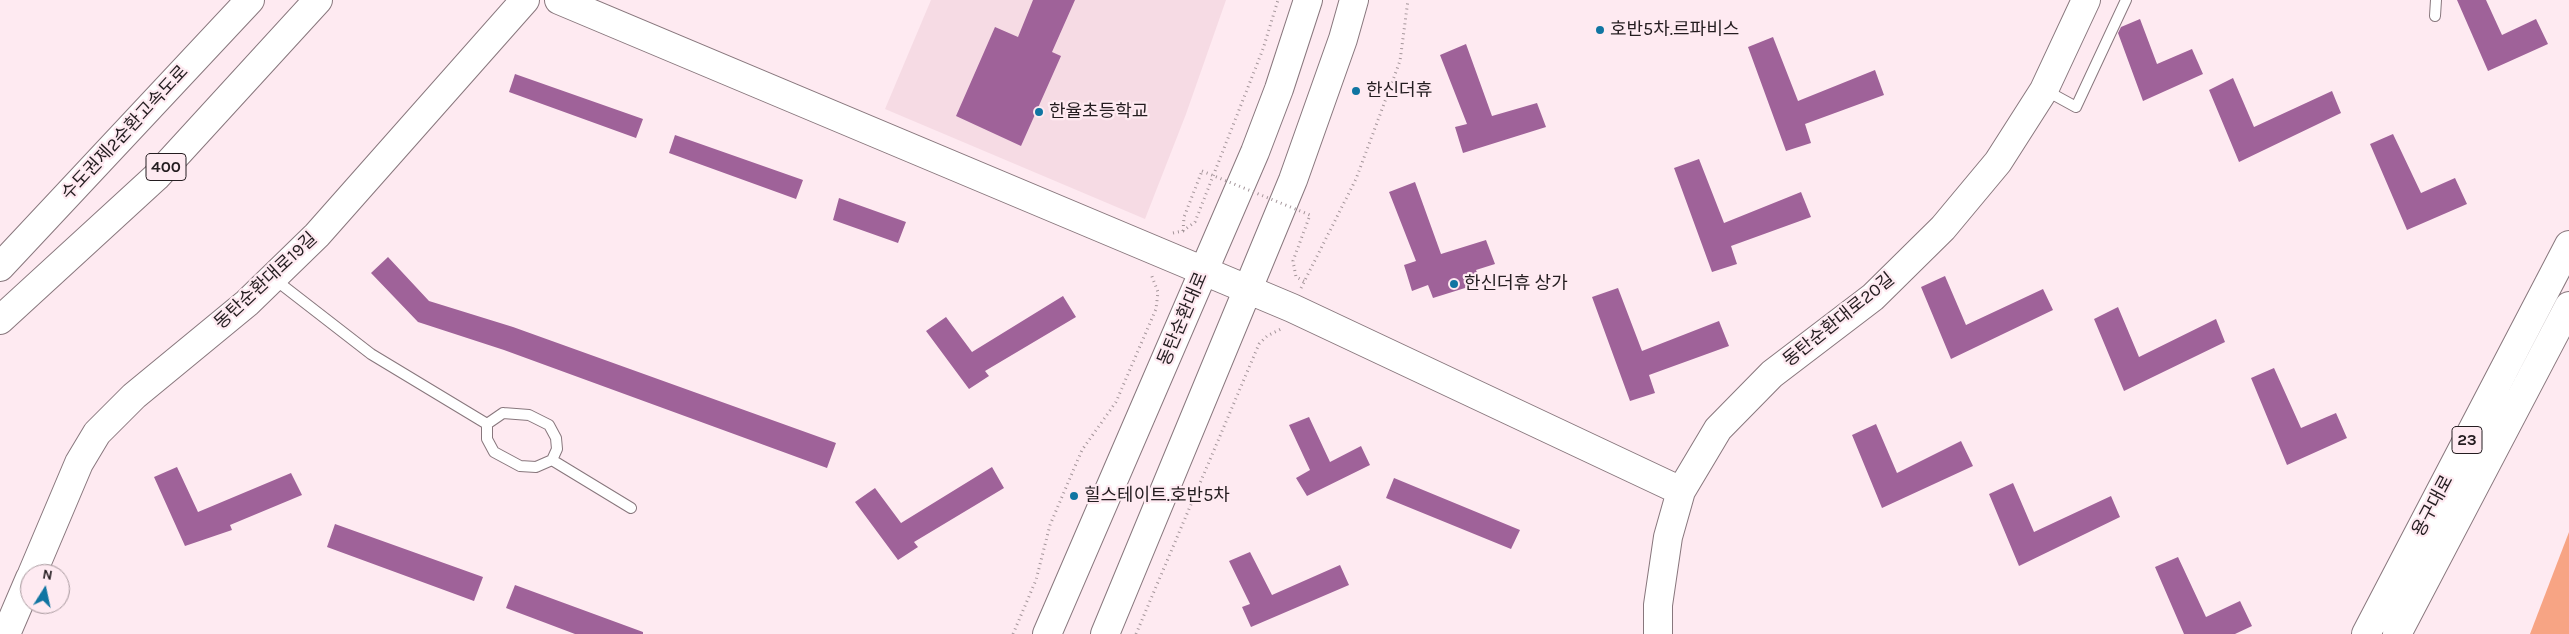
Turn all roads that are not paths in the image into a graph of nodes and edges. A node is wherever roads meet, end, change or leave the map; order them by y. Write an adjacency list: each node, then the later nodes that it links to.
1 (250, 0): 13 (main road, 수도권제2순환고속도로)
2 (318, 0): 18 (main road, 400)
3 (525, 0): 15 (main road, 동탄순환대로19길)
4 (559, 0): 14 (main road)
5 (1308, 0): 14 (main road, 동탄순환대로)
6 (1354, 0): 16 (main road)
7 (2086, 0): 11 (main road, 동탄순환대로20길)
8 (2126, 0): 11 (lane)
9 (2436, 0): 10 (lane)
10 (2435, 16)
11 (2044, 90): 21 (main road, 동탄순환대로20길)
12 (2569, 245): 29 (main road, 용구대로 / 23)
13 (0, 267)
14 (1204, 270): 16 (main road); 26 (main road, 동탄순환대로)
15 (273, 278): 19 (lane); 23 (main road, 동탄순환대로19길)
16 (1247, 289): 21 (main road); 27 (main road)
17 (2569, 306): 30 (main road, 용구대로 / 23)
18 (0, 320)
19 (486, 424): 20 (lane); 20 (lane)
20 (552, 460): 22 (lane)
21 (1682, 491): 28 (main road, 동탄순환대로20길)
22 (631, 508)
23 (36, 564)
24 (20, 601): 25 (main road)
25 (6, 634)
26 (1047, 634)
27 (1105, 634)
28 (1658, 634)
29 (2366, 634)
30 (2396, 634)

